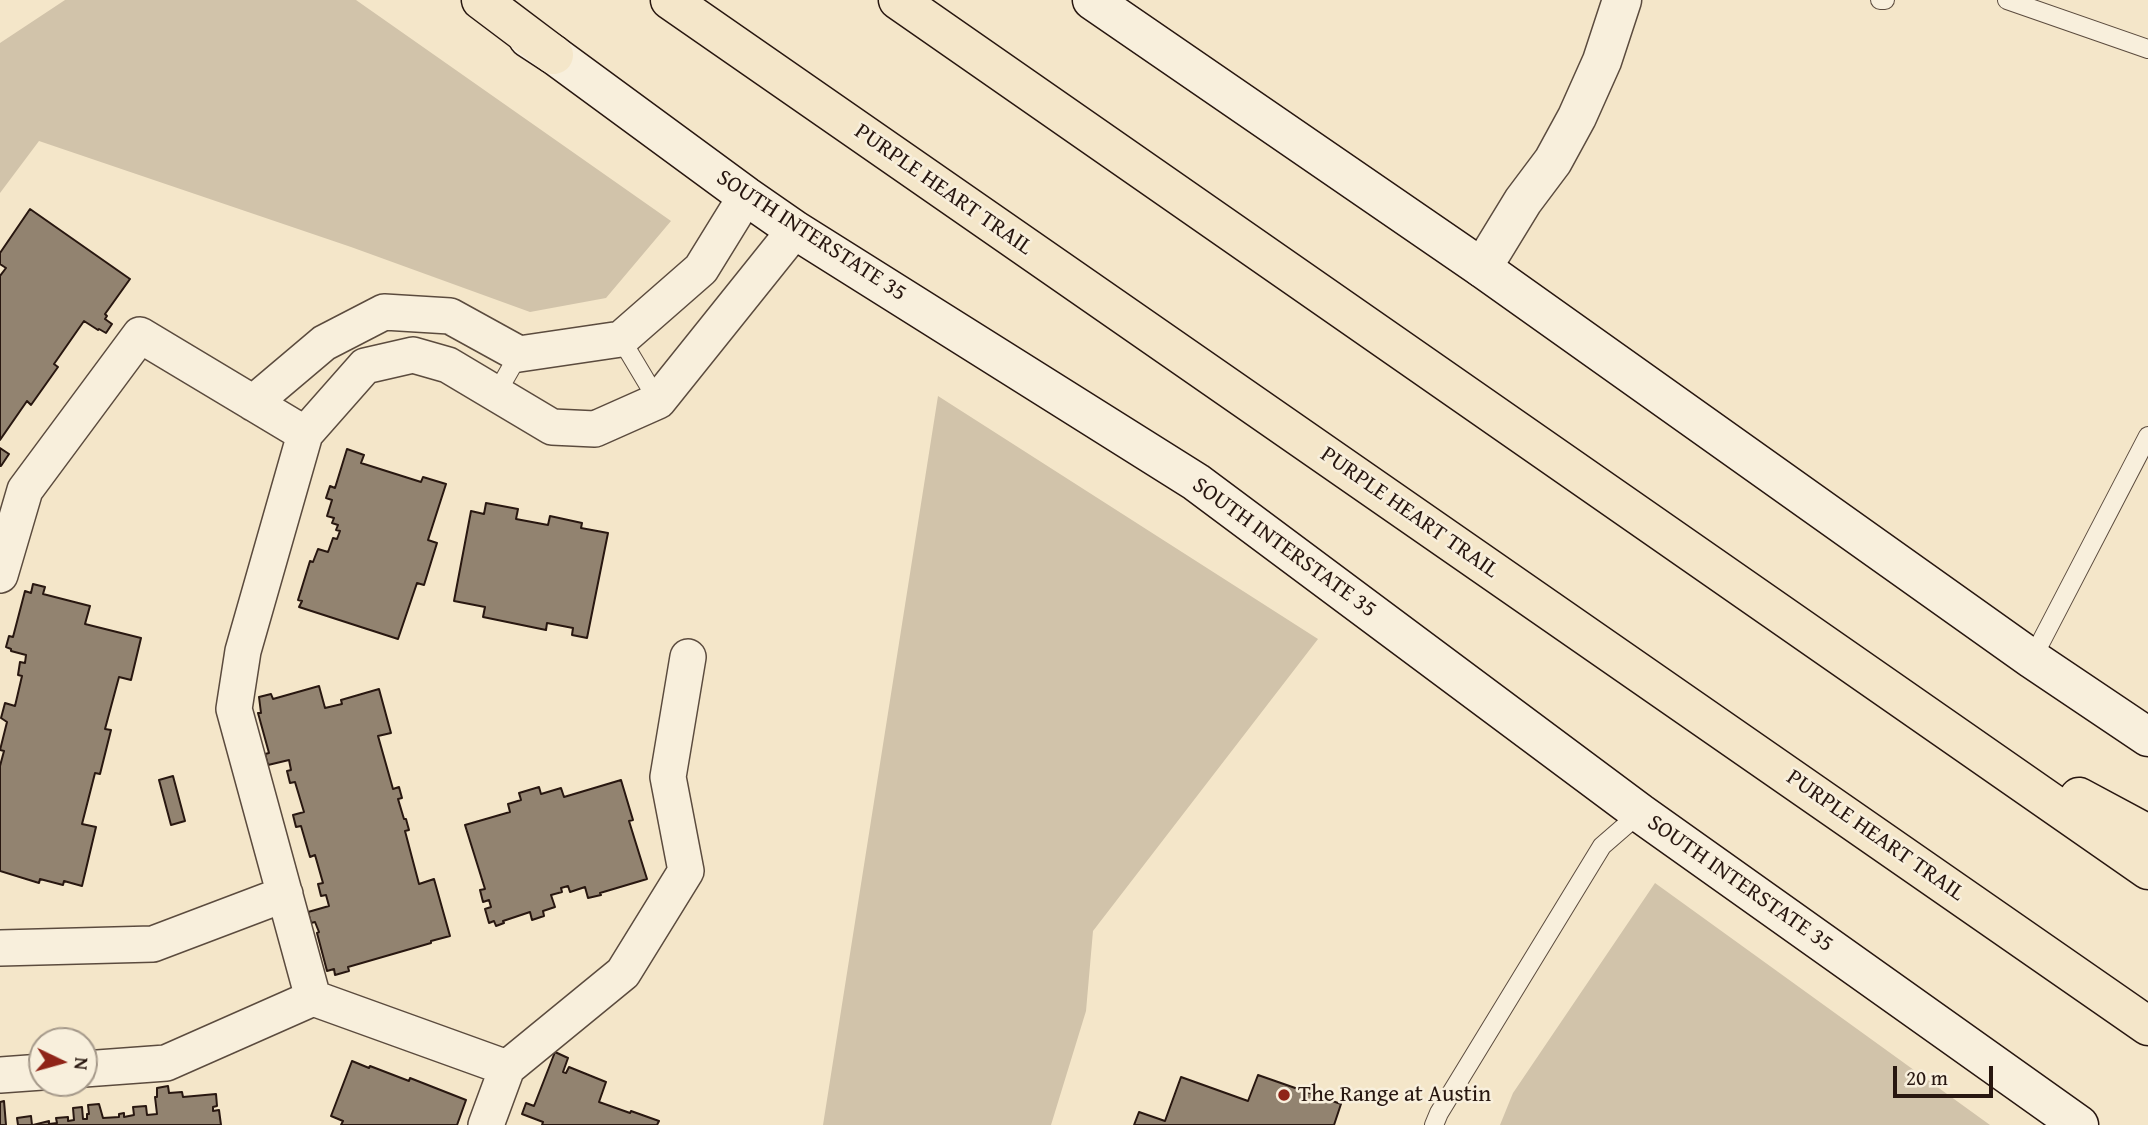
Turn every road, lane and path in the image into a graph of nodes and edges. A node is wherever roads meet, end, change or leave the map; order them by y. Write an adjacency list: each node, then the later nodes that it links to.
1 (469, 0): 11 (main road, SOUTH INTERSTATE 35)
2 (481, 0): 11 (highway)
3 (670, 0): 33 (highway, PURPLE HEART TRAIL)
4 (898, 0): 25 (highway)
5 (1092, 0): 14 (main road)
6 (1622, 0): 14 (main road)
7 (1880, 0): 8 (lane)
8 (1885, 0)
9 (2007, 0): 10 (lane)
10 (2148, 49)
11 (554, 55): 12 (main road, SOUTH INTERSTATE 35)
12 (746, 196): 13 (main road, SOUTH INTERSTATE 35); 15 (street)
13 (795, 230): 18 (street); 27 (main road, SOUTH INTERSTATE 35)
14 (1482, 268): 24 (main road)
15 (621, 339): 16 (street); 18 (lane)
16 (519, 354): 17 (lane); 19 (street)
17 (496, 394): 18 (street); 20 (street)
18 (658, 401)
19 (253, 403): 20 (street); 22 (street)
20 (305, 434): 30 (street)
21 (2148, 436): 24 (lane)
22 (0, 575)
23 (688, 657): 35 (street)
24 (2032, 659): 26 (main road)
25 (1919, 711): 28 (highway); 29 (highway)
26 (2148, 737)
27 (1640, 813): 39 (lane); 40 (main road, SOUTH INTERSTATE 35)
28 (2148, 834)
29 (2148, 870)
30 (285, 894): 31 (street); 32 (street)
31 (0, 947)
32 (313, 998): 34 (street); 35 (street)
33 (2148, 1026)
34 (98, 1068)
35 (507, 1068): 38 (street)
36 (28, 1073): 37 (street)
37 (0, 1075)
38 (486, 1125)
39 (1434, 1125)
40 (2078, 1125)

